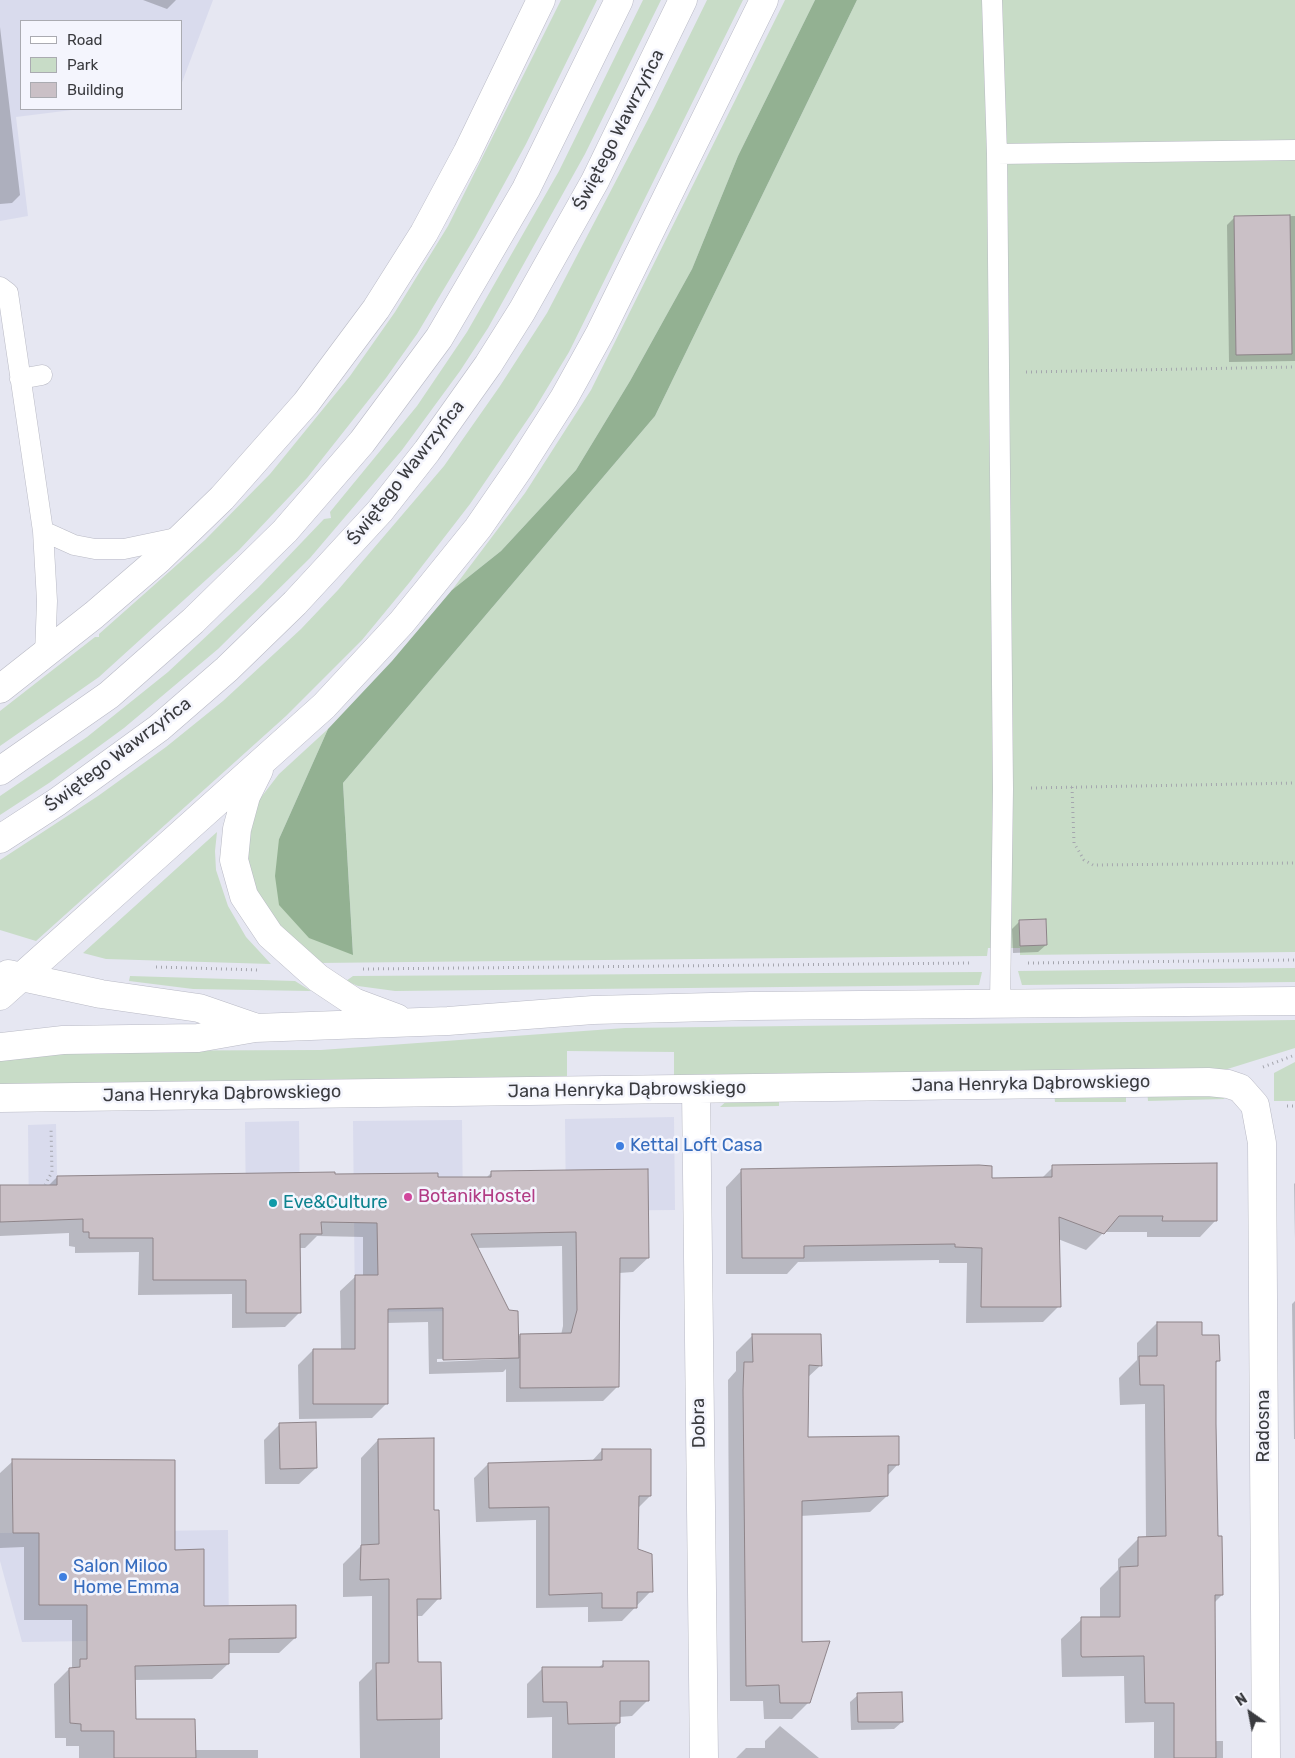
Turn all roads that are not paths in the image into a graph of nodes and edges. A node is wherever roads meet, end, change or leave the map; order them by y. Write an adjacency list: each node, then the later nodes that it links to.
1 (541, 0): 12 (main road)
2 (619, 0): 16 (main road)
3 (683, 0): 17 (main road, Świętego Wawrzyńca)
4 (764, 0): 15 (main road)
5 (992, 0): 7 (lane)
6 (1295, 150): 7 (lane)
7 (997, 154): 21 (lane)
8 (0, 287): 10 (lane)
9 (42, 375): 10 (lane)
10 (20, 379): 11 (lane)
11 (43, 531): 12 (lane); 13 (lane)
12 (182, 537): 13 (main road)
13 (45, 655): 14 (main road)
14 (0, 689)
15 (267, 758): 18 (main road); 22 (main road)
16 (0, 771)
17 (0, 839)
18 (11, 974): 19 (main road); 23 (main road)
19 (0, 996)
20 (1295, 1001): 21 (main road)
21 (1000, 1004): 22 (main road)
22 (418, 1022): 23 (main road)
23 (255, 1028): 24 (main road)
24 (0, 1047)
25 (696, 1089): 26 (main road, Jana Henryka Dąbrowskiego); 27 (main road, Jana Henryka Dąbrowskiego); 28 (main road, Dobra)
26 (1249, 1096): 29 (main road, Radosna)
27 (0, 1098)
28 (704, 1758)
29 (1266, 1758)

